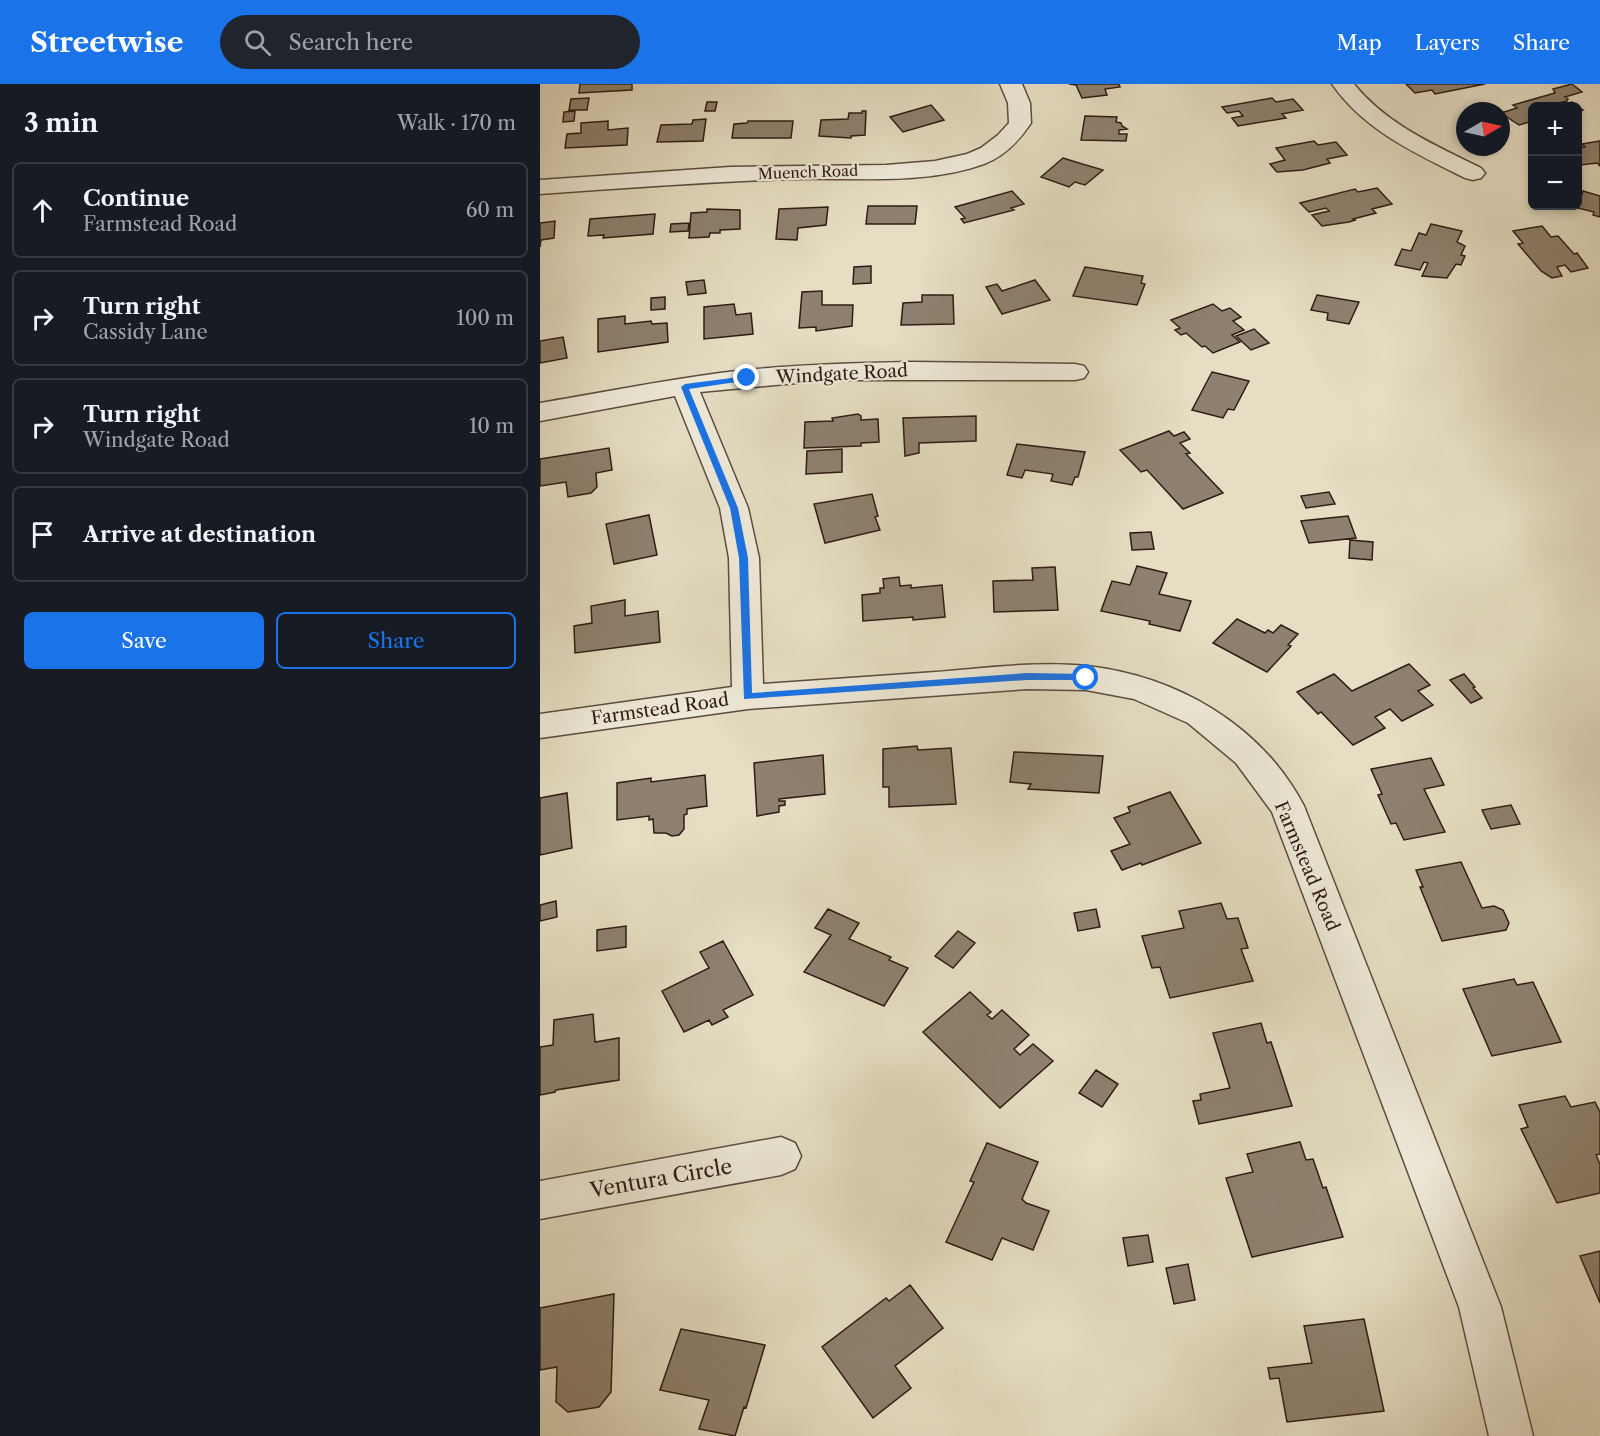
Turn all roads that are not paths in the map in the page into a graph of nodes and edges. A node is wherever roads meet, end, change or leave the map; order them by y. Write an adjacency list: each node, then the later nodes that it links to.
1 (1011, 84): 4 (street, Muench Road)
2 (1343, 84): 3 (street)
3 (1473, 173)
4 (540, 187)
5 (1075, 372): 6 (street, Windgate Road)
6 (685, 387): 7 (street, Windgate Road); 8 (street)
7 (540, 412)
8 (747, 697): 9 (street, Farmstead Road); 12 (street, Farmstead Road)
9 (540, 726)
10 (781, 1156): 11 (street, Ventura Circle)
11 (540, 1200)
12 (1510, 1436)

